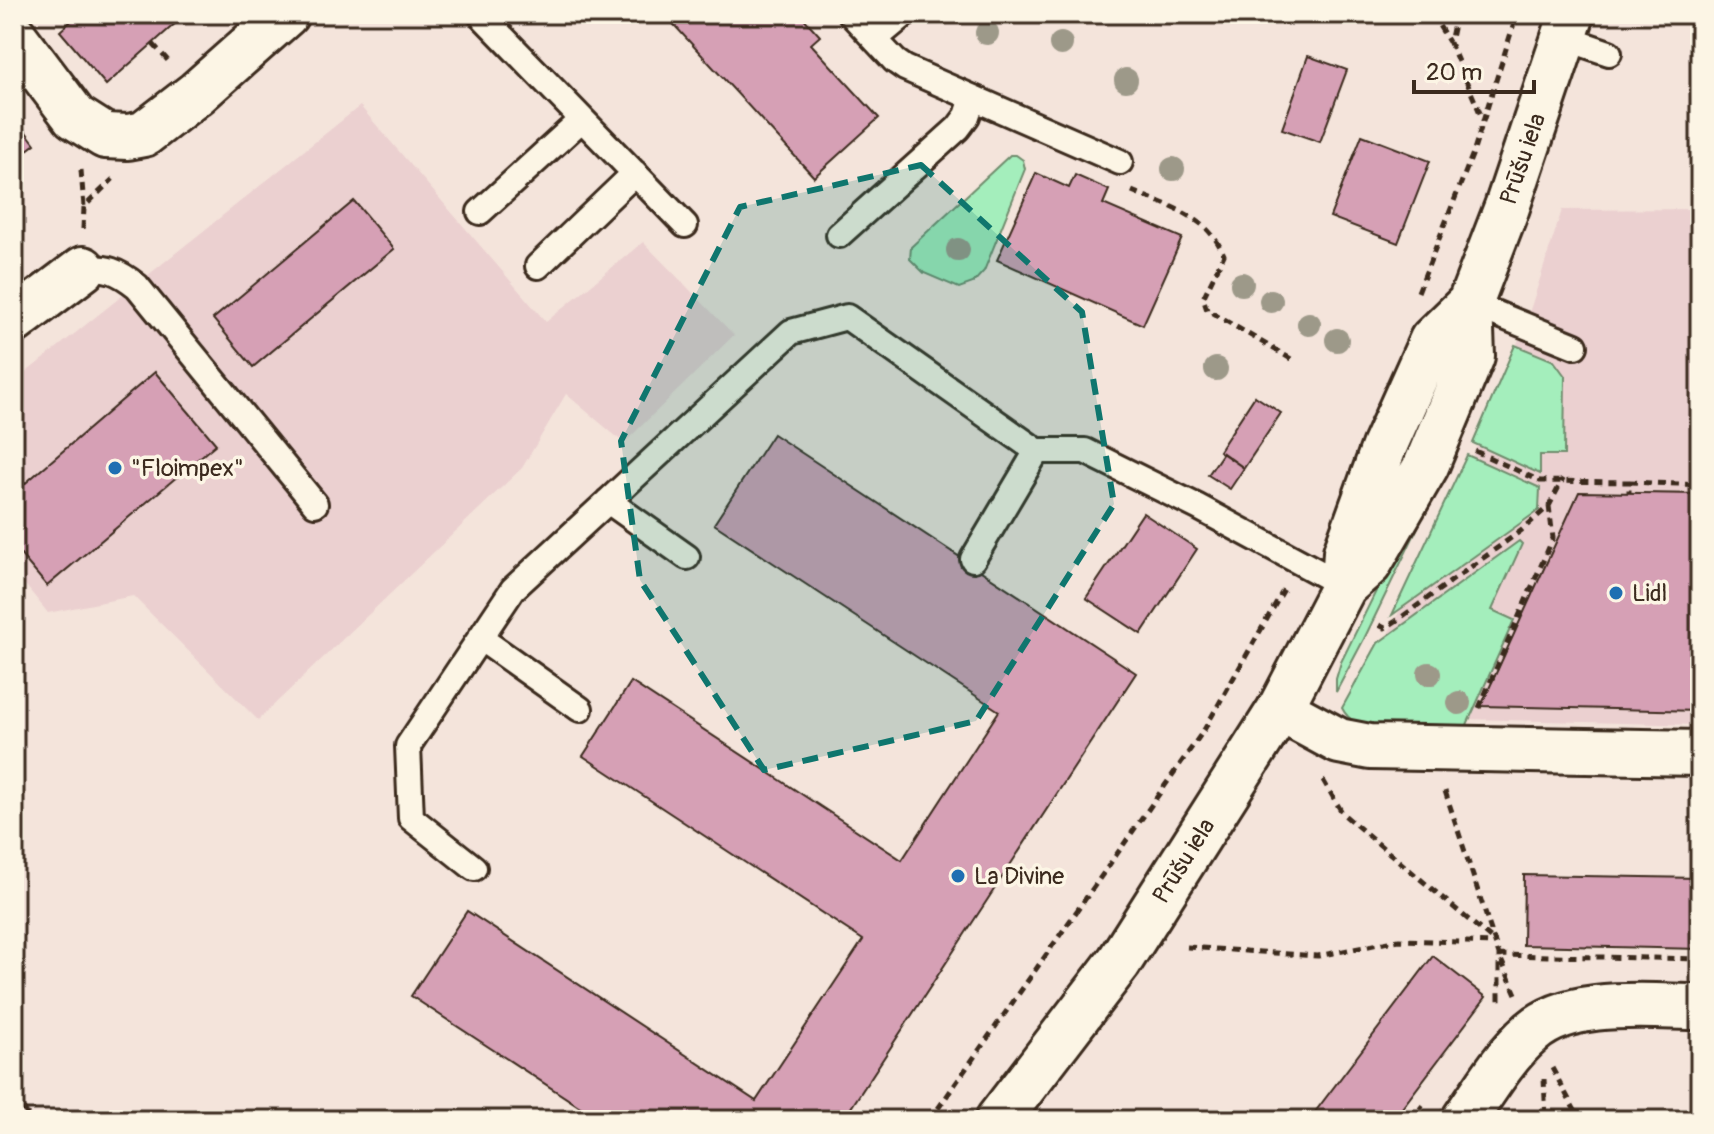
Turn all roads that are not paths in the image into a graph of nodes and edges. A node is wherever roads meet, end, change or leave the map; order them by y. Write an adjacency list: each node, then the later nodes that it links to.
1 (286, 14): 6 (street)
2 (480, 14): 10 (lane)
3 (851, 14): 7 (lane)
4 (905, 14): 7 (lane)
5 (1567, 21): 8 (lane); 18 (street, Prūšu iela)
6 (14, 36)
7 (875, 39): 9 (lane)
8 (1609, 53)
9 (973, 98): 11 (lane); 15 (lane)
10 (582, 119): 12 (lane); 13 (lane)
11 (1120, 162)
12 (635, 173): 14 (lane); 17 (lane)
13 (480, 212)
14 (685, 225)
15 (839, 235)
16 (82, 252): 19 (street); 23 (lane)
17 (538, 266)
18 (1470, 303): 20 (lane); 26 (street, Prūšu iela)
19 (14, 321)
20 (1575, 346)
21 (1037, 451): 22 (lane); 25 (lane); 26 (lane)
22 (608, 501): 24 (lane); 27 (lane)
23 (315, 504)
24 (687, 557)
25 (973, 559)
26 (1344, 586): 29 (street, Prūšu iela)
27 (480, 638): 28 (lane); 31 (lane)
28 (580, 709)
29 (1280, 709): 30 (street); 34 (street, Prūšu iela)
30 (1700, 753)
31 (474, 868)
32 (1700, 1007): 33 (street)
33 (1447, 1108)
34 (998, 1120)

